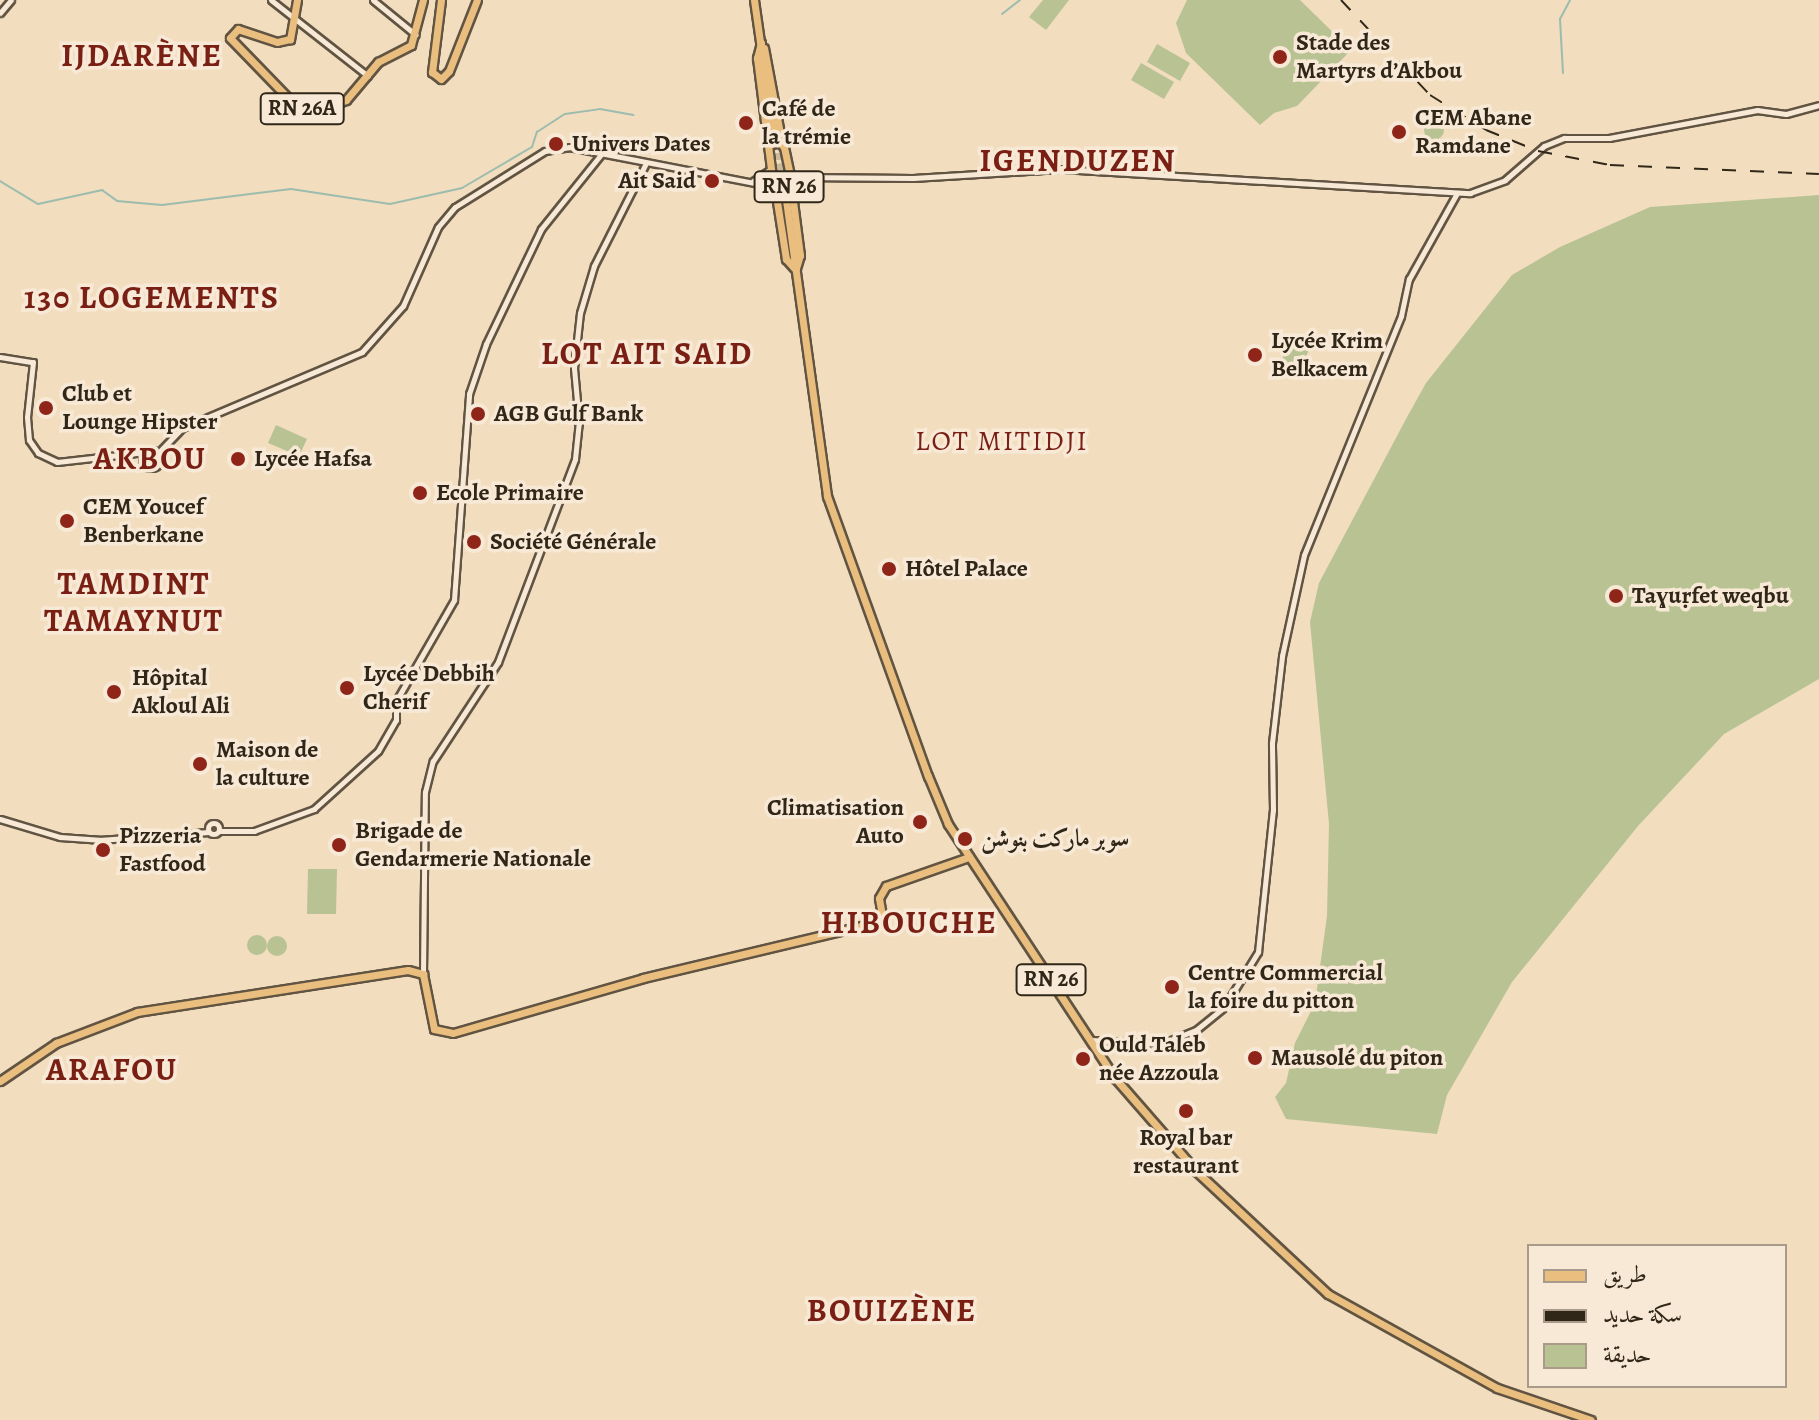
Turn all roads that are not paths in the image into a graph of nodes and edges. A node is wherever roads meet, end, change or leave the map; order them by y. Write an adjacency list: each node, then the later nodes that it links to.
1 (11, 0): 9 (street)
2 (271, 0): 10 (street)
3 (297, 0): 10 (main road)
4 (373, 0): 11 (street)
5 (423, 0): 11 (main road)
6 (441, 0): 7 (main road)
7 (477, 0)
8 (754, 0): 12 (main road, RN 26)
9 (0, 13)
10 (297, 22): 13 (street); 13 (main road, RN 26A)
11 (416, 35): 13 (main road, RN 26A)
12 (761, 43): 15 (main road, RN 26); 16 (main road, RN 26); 17 (main road, RN 26)
13 (368, 76)
14 (1819, 105): 24 (street)
15 (773, 132)
16 (782, 144): 17 (main road, RN 26); 21 (main road, RN 26)
17 (769, 145): 20 (main road, RN 26)
18 (602, 153): 19 (street); 29 (street); 30 (street)
19 (646, 163): 22 (street); 32 (street)
20 (773, 166): 22 (street); 23 (main road, RN 26)
21 (794, 180): 23 (main road, RN 26); 24 (street); 26 (main road, RN 26)
22 (752, 181): 23 (street)
23 (774, 187): 26 (main road, RN 26)
24 (1457, 193): 33 (street)
25 (786, 200): 26 (main road, RN 26)
26 (795, 270): 31 (main road, RN 26)
27 (0, 357): 28 (street)
28 (145, 452): 29 (street); 29 (street)
29 (158, 453)
30 (0, 819)
31 (969, 857): 32 (main road); 33 (main road, RN 26)
32 (423, 974): 34 (main road)
33 (1091, 1040): 35 (main road, RN 26)
34 (0, 1081)
35 (1591, 1420)

